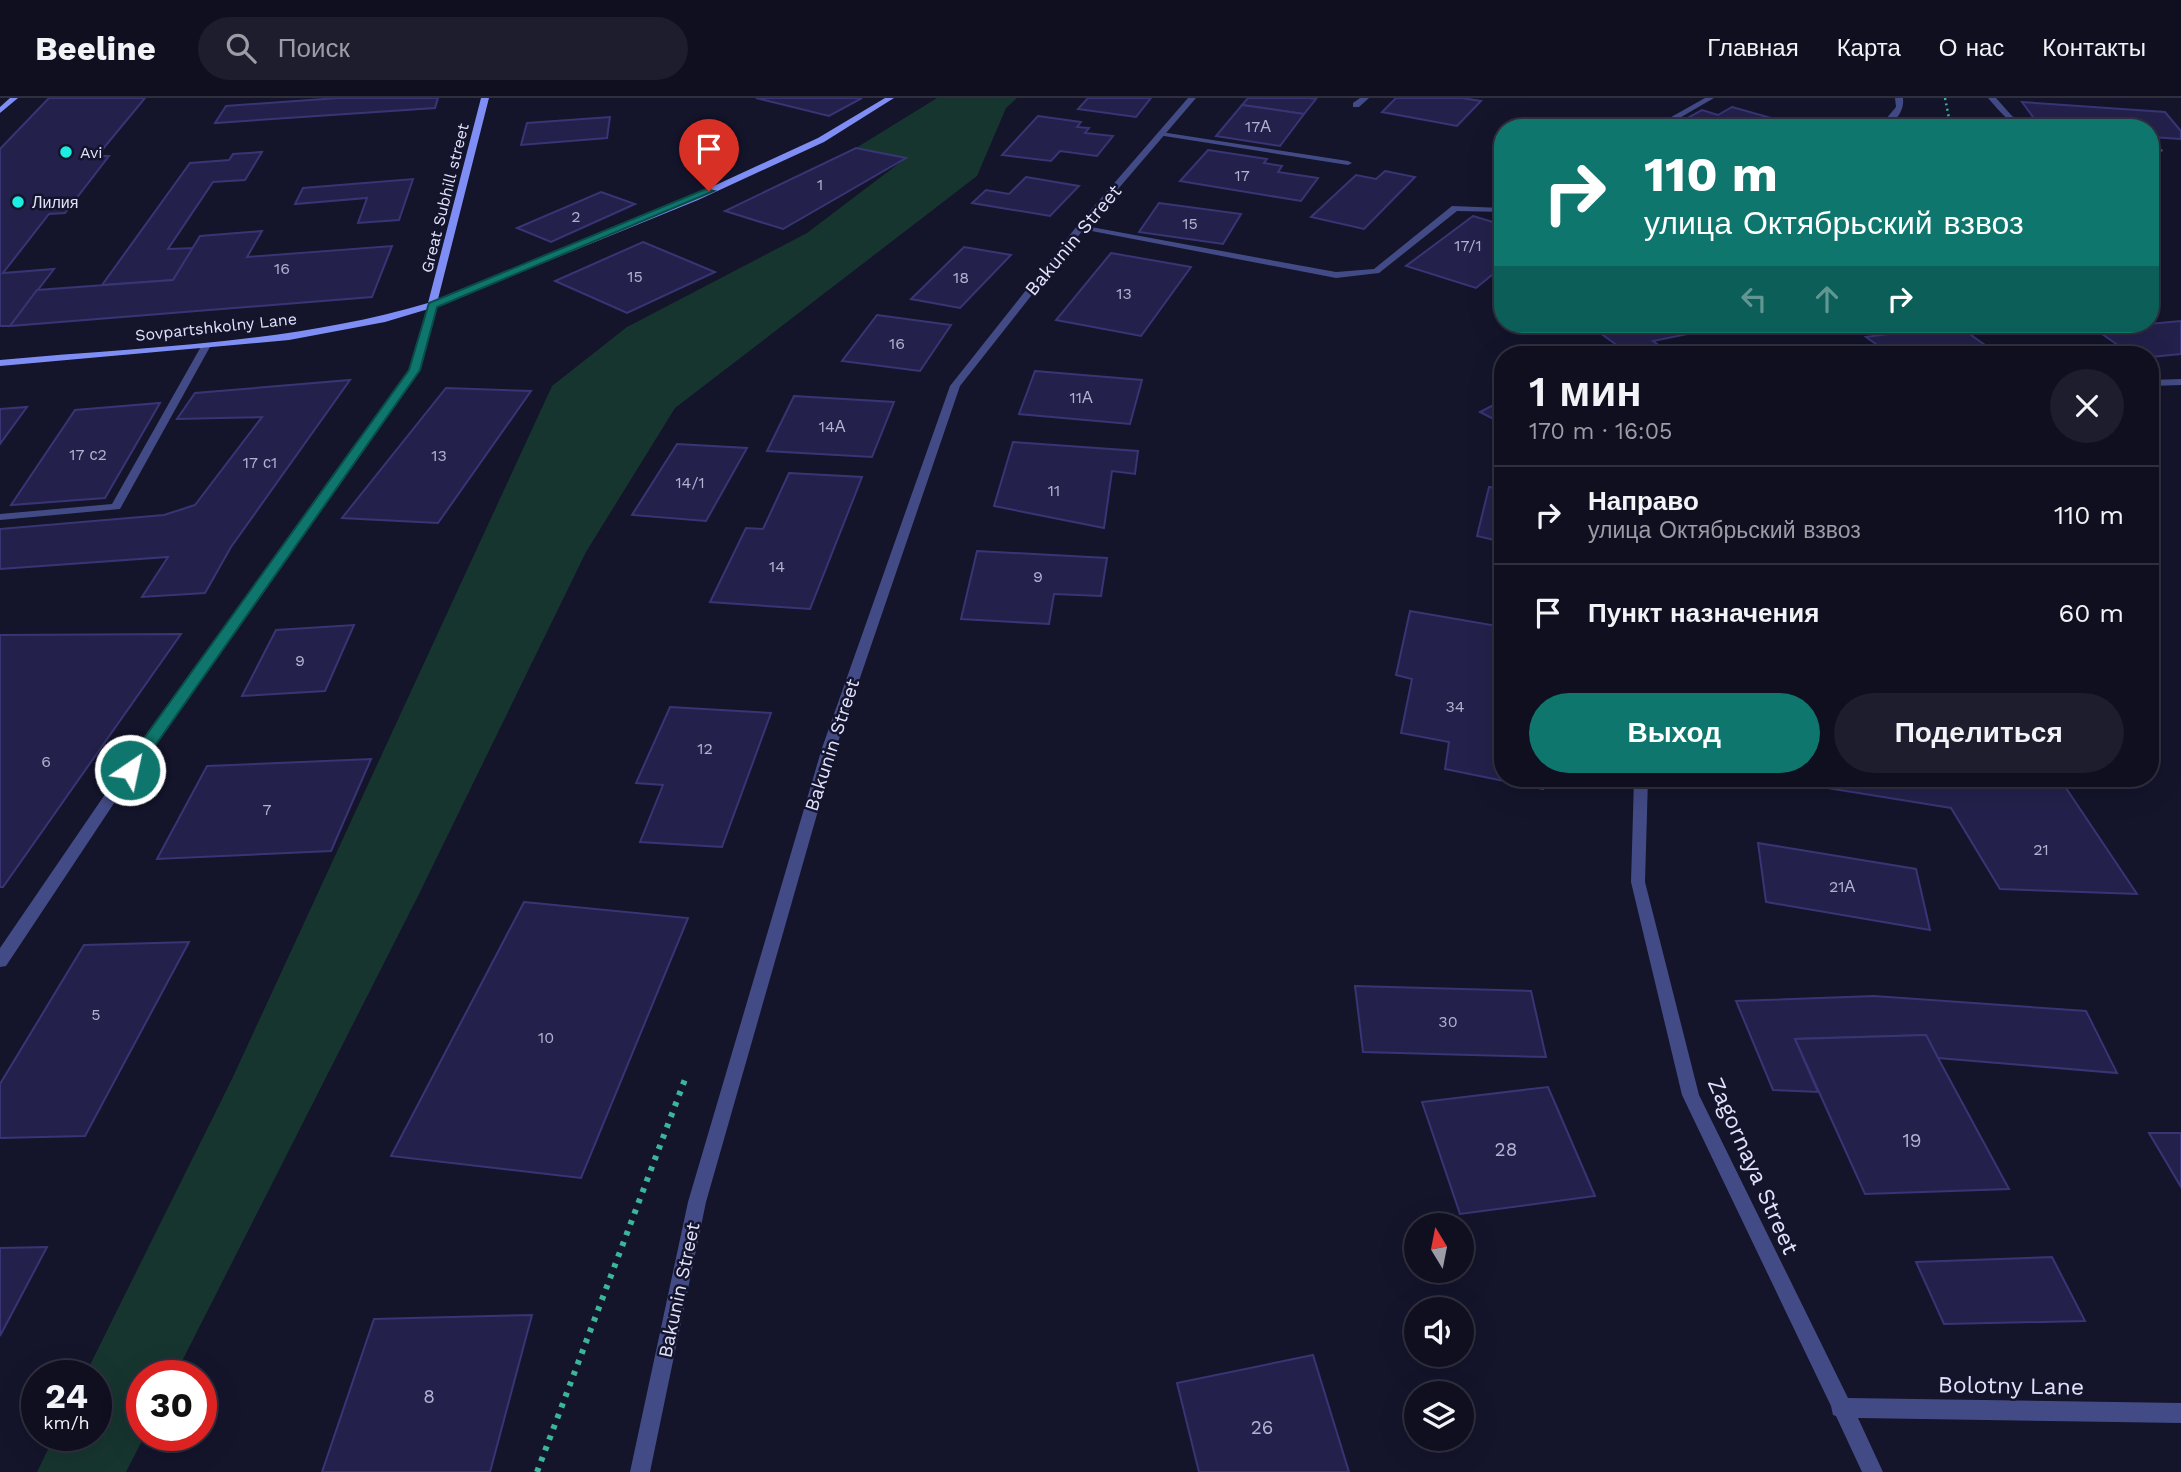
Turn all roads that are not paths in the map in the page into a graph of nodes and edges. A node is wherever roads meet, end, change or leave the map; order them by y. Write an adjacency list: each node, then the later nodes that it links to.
1 (14, 98): 10 (street)
2 (485, 98): 18 (street, Great Subhill street)
3 (891, 98): 18 (street, Sovpartshkolny Lane)
4 (1192, 98): 14 (street, Bakunin Street)
5 (1365, 98): 9 (street)
6 (1710, 98): 11 (street)
7 (1899, 98): 12 (street)
8 (1992, 98): 13 (street)
9 (1356, 105)
10 (0, 111)
11 (1672, 119)
12 (1890, 119)
13 (2011, 119)
14 (1164, 134): 15 (street); 17 (street, Bakunin Street)
15 (1348, 163)
16 (1494, 210): 17 (street)
17 (1080, 228): 28 (street, Bakunin Street)
18 (432, 305): 19 (street, Sovpartshkolny Lane); 25 (street)
19 (206, 345): 20 (street, Sovpartshkolny Lane); 23 (street)
20 (0, 363)
21 (2181, 382): 22 (street)
22 (2159, 383)
23 (0, 517)
24 (1641, 787): 26 (street, Zagornaya Street)
25 (0, 961)
26 (1840, 1408): 27 (street, Bolotny Lane); 29 (street, Zagornaya Street)
27 (2181, 1413)
28 (640, 1472)
29 (1873, 1472)

